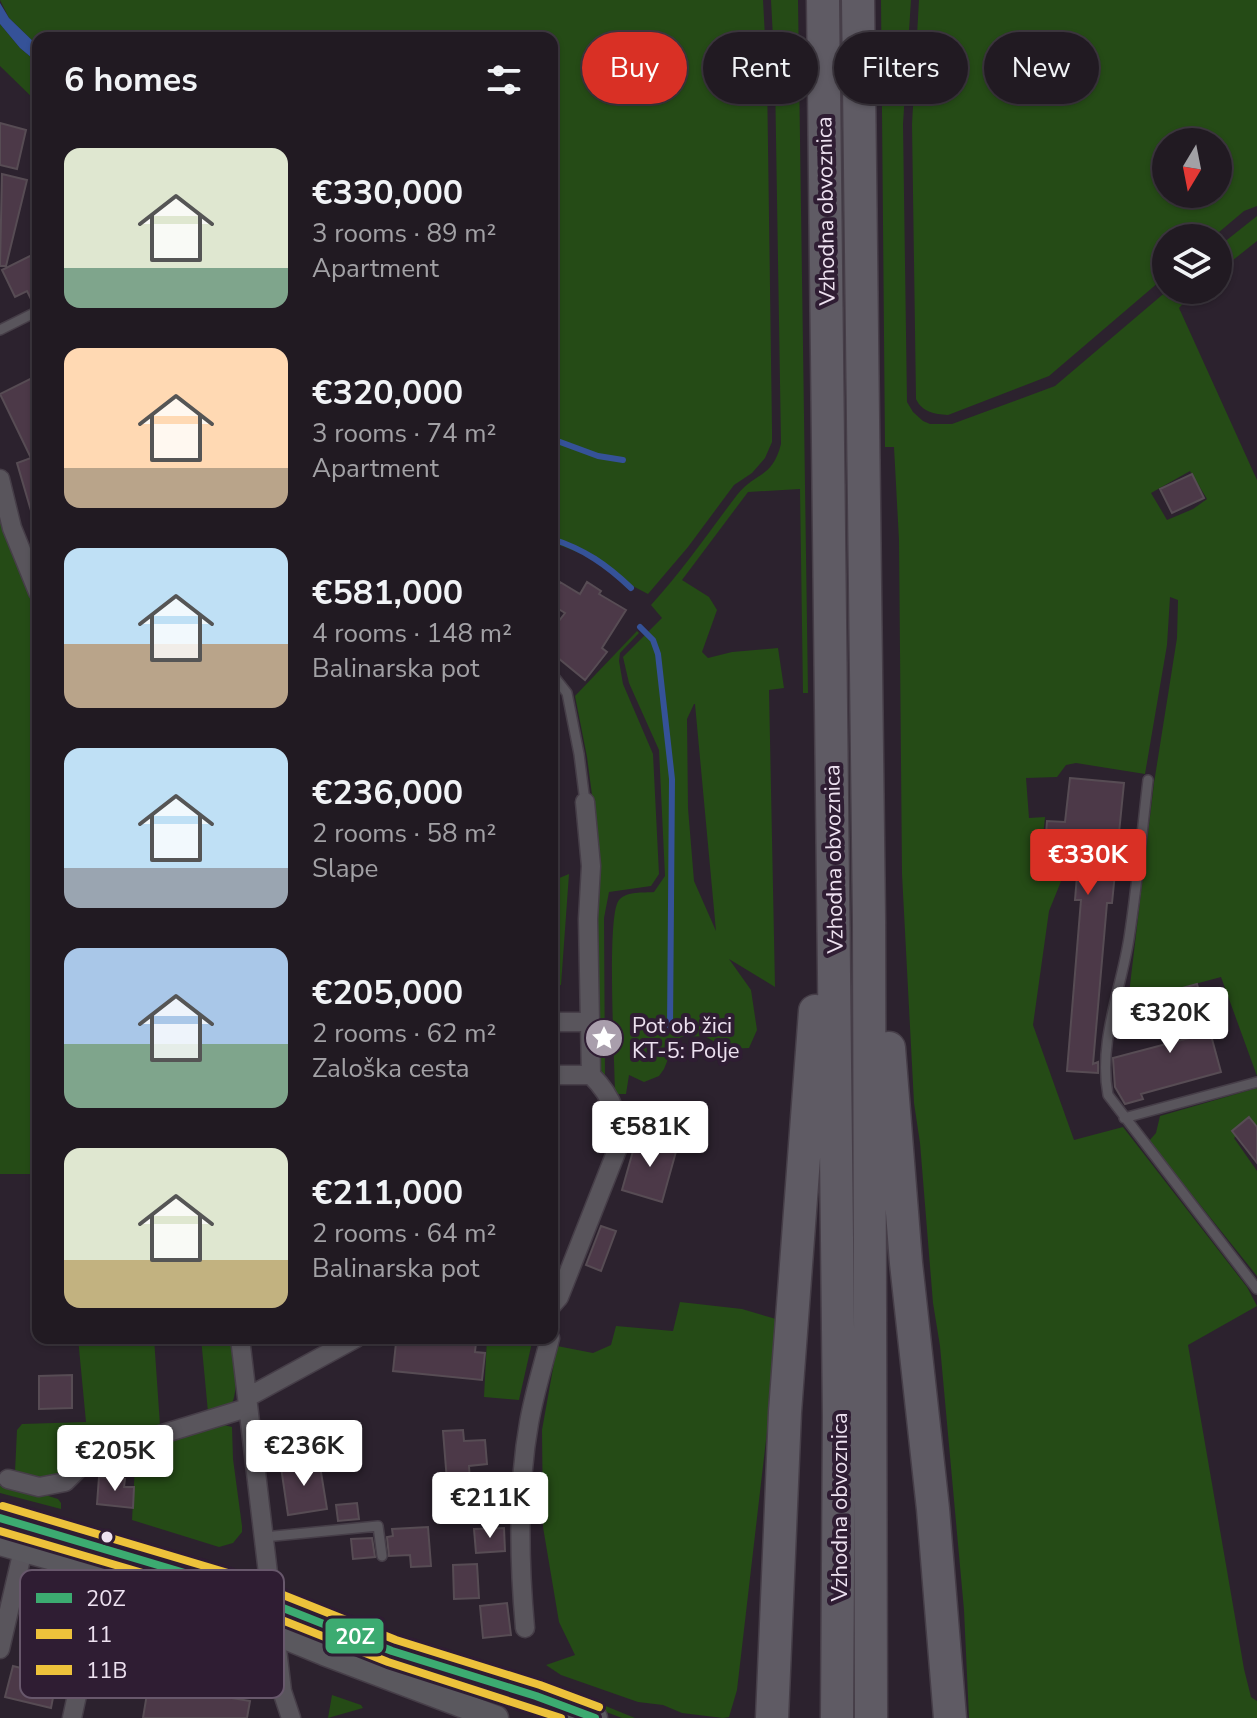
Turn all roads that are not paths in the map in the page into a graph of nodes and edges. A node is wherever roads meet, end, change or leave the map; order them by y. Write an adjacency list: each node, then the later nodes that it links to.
1 (823, 0): 10 (highway, Vzhodna obvoznica)
2 (858, 0): 11 (highway, Vzhodna obvoznica)
3 (32, 314): 4 (lane)
4 (0, 330)
5 (0, 479): 6 (street)
6 (32, 577)
7 (558, 682): 9 (lane)
8 (1148, 780): 17 (lane)
9 (585, 802): 13 (street)
10 (834, 875): 36 (highway); 45 (highway, Vzhodna obvoznica)
11 (869, 921): 46 (highway, Vzhodna obvoznica); 47 (highway)
12 (558, 1022): 13 (street)
13 (590, 1022): 15 (street)
14 (558, 1075): 15 (street)
15 (591, 1075): 19 (street)
16 (1257, 1082): 17 (lane)
17 (1124, 1118): 18 (lane)
18 (1257, 1289)
19 (558, 1298)
20 (241, 1344): 23 (street)
21 (346, 1344): 23 (street)
22 (549, 1344): 33 (street)
23 (247, 1402): 24 (street); 26 (street)
24 (8, 1479)
25 (0, 1518): 30 (main road)
26 (264, 1537): 28 (lane); 31 (street)
27 (12, 1546): 29 (main road); 35 (street)
28 (382, 1556)
29 (95, 1570)
30 (176, 1570)
31 (268, 1570)
32 (284, 1609): 42 (main road)
33 (525, 1628)
34 (284, 1637): 41 (main road)
35 (0, 1649)
36 (775, 1666): 43 (highway); 44 (highway)
37 (284, 1697): 40 (street)
38 (76, 1698): 39 (street)
39 (72, 1718)
40 (291, 1718)
41 (496, 1718)
42 (595, 1718)
43 (753, 1718)
44 (772, 1718)
45 (837, 1718)
46 (871, 1718)
47 (950, 1718)

